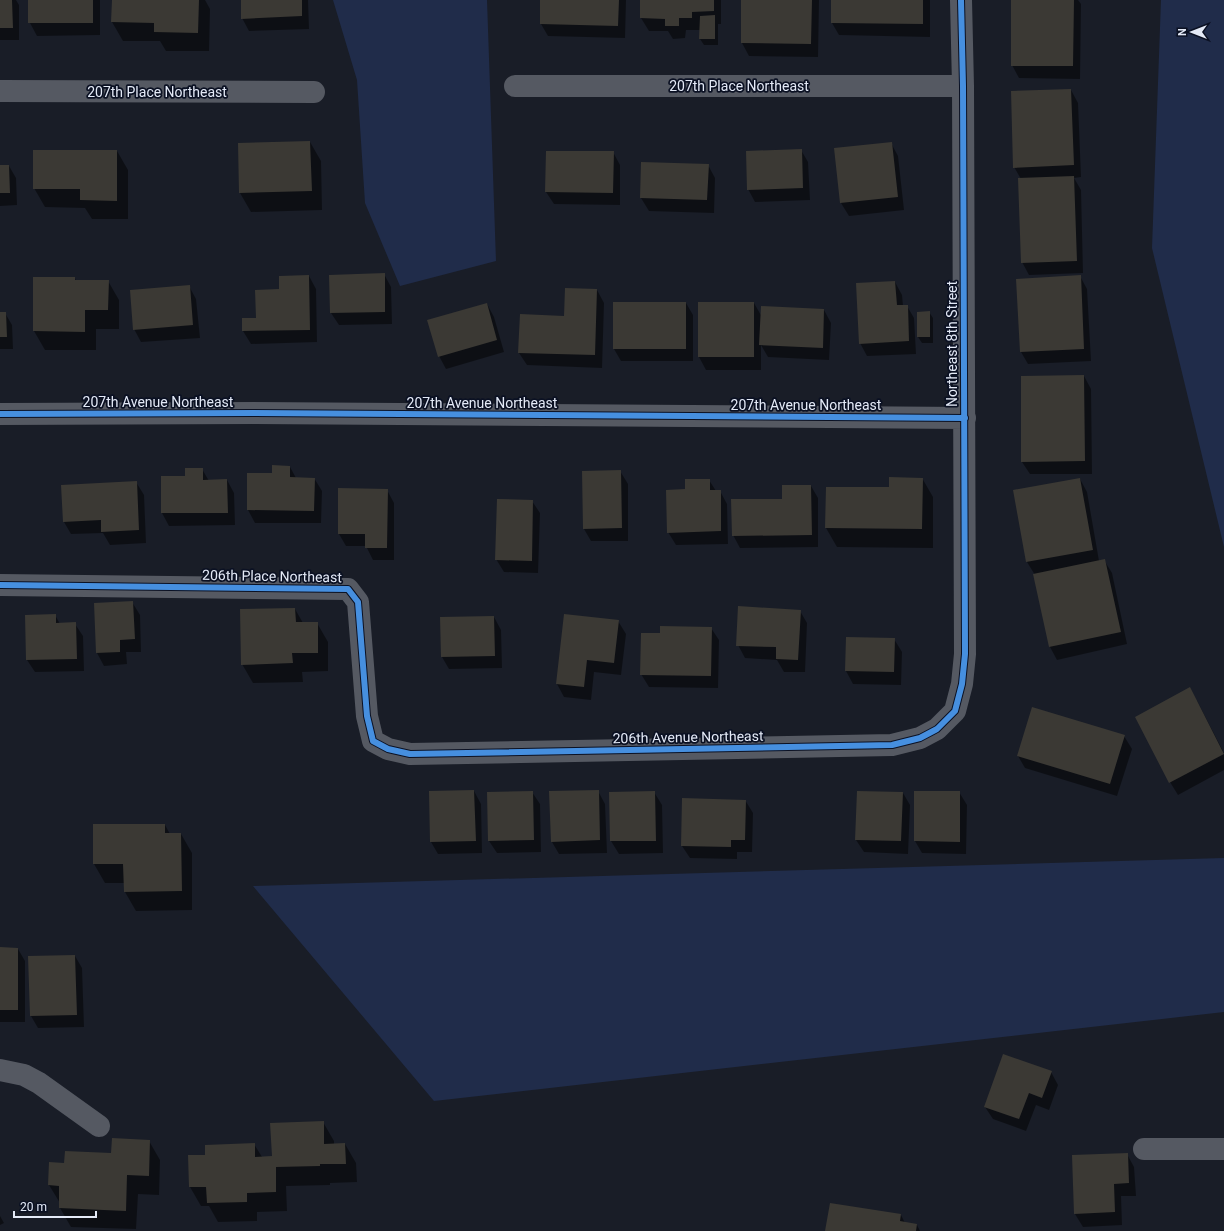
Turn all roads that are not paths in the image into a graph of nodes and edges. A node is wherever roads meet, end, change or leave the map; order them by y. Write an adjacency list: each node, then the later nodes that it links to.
1 (961, 0): 3 (street, Northeast 8th Street)
2 (515, 86): 3 (street, 207th Place Northeast)
3 (963, 86): 7 (street, Northeast 8th Street)
4 (0, 91): 5 (street, 207th Place Northeast)
5 (314, 92)
6 (0, 414): 7 (street, 207th Avenue Northeast)
7 (965, 418): 9 (street, Northeast 8th Street)
8 (0, 585): 10 (street, 206th Place Northeast)
9 (955, 710): 10 (street, 206th Avenue Northeast)
10 (410, 754)
11 (0, 1070): 12 (street)
12 (99, 1126)
13 (1144, 1149): 14 (street)
14 (1224, 1149)

